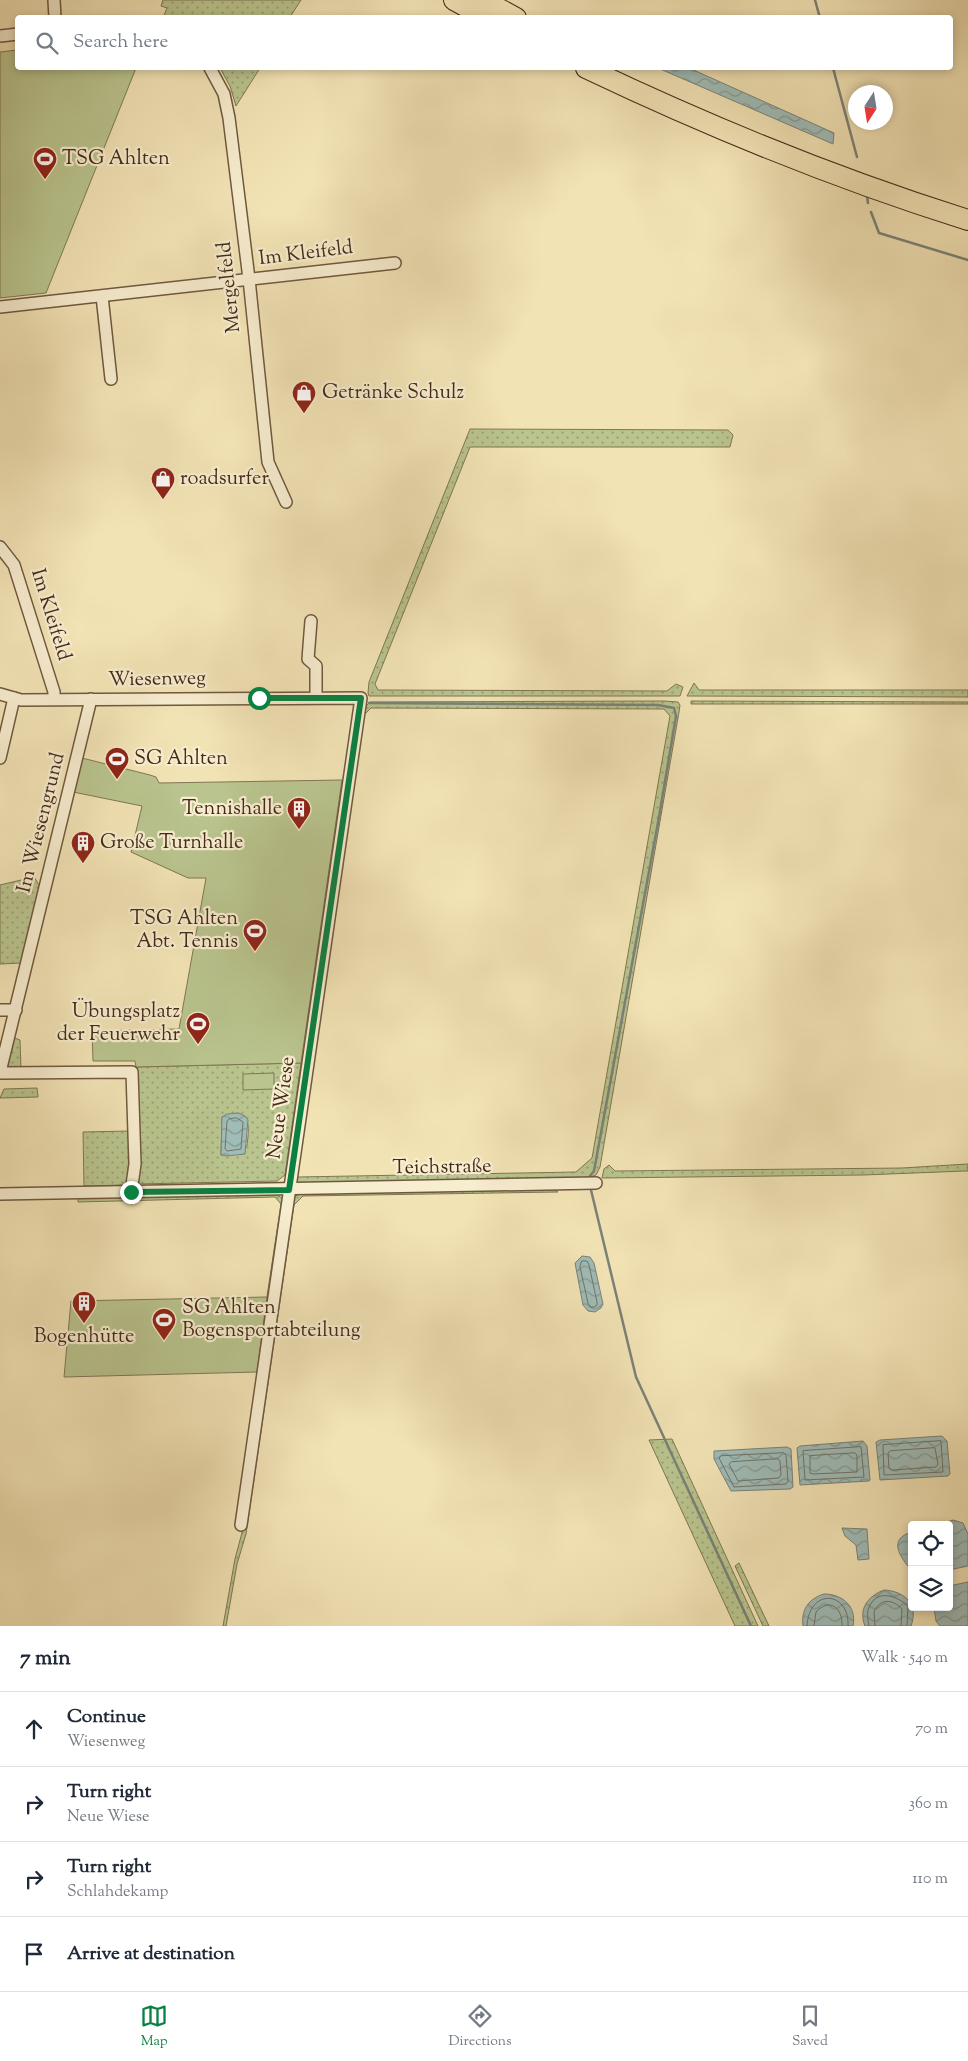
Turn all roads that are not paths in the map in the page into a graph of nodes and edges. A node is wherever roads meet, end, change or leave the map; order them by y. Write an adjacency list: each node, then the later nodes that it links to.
1 (54, 0): 4 (street)
2 (454, 0): 5 (highway)
3 (484, 0): 6 (highway)
4 (55, 15)
5 (482, 15)
6 (511, 15)
7 (15, 34): 8 (street)
8 (0, 36)
9 (211, 70): 15 (street, Mergelfeld)
10 (590, 70): 13 (highway)
11 (621, 70): 12 (highway)
12 (968, 206)
13 (968, 220)
14 (395, 262): 15 (street, Im Kleifeld)
15 (249, 280): 16 (street, Im Kleifeld); 19 (street, Mergelfeld)
16 (102, 296): 17 (street, Im Kleifeld); 18 (street)
17 (0, 307)
18 (111, 379)
19 (286, 502)
20 (0, 547): 27 (street, Im Kleifeld)
21 (311, 621): 24 (street)
22 (0, 694): 23 (street, Wiesenweg)
23 (14, 698): 27 (street, Wiesenweg); 28 (street)
24 (316, 698): 25 (street, Wiesenweg); 26 (street, Wiesenweg)
25 (361, 698): 33 (street, Neue Wiese)
26 (91, 699): 27 (street, Wiesenweg); 30 (street, Im Wiesengrund)
27 (54, 700)
28 (0, 758)
29 (0, 1010): 30 (street)
30 (16, 1010): 31 (street, Im Wiesengrund)
31 (0, 1072): 34 (street)
32 (596, 1183): 33 (street, Teichstraße)
33 (289, 1190): 34 (street, Teichstraße); 36 (street, Neue Wiese)
34 (131, 1192): 35 (street, Teichstraße)
35 (0, 1194)
36 (241, 1525)

